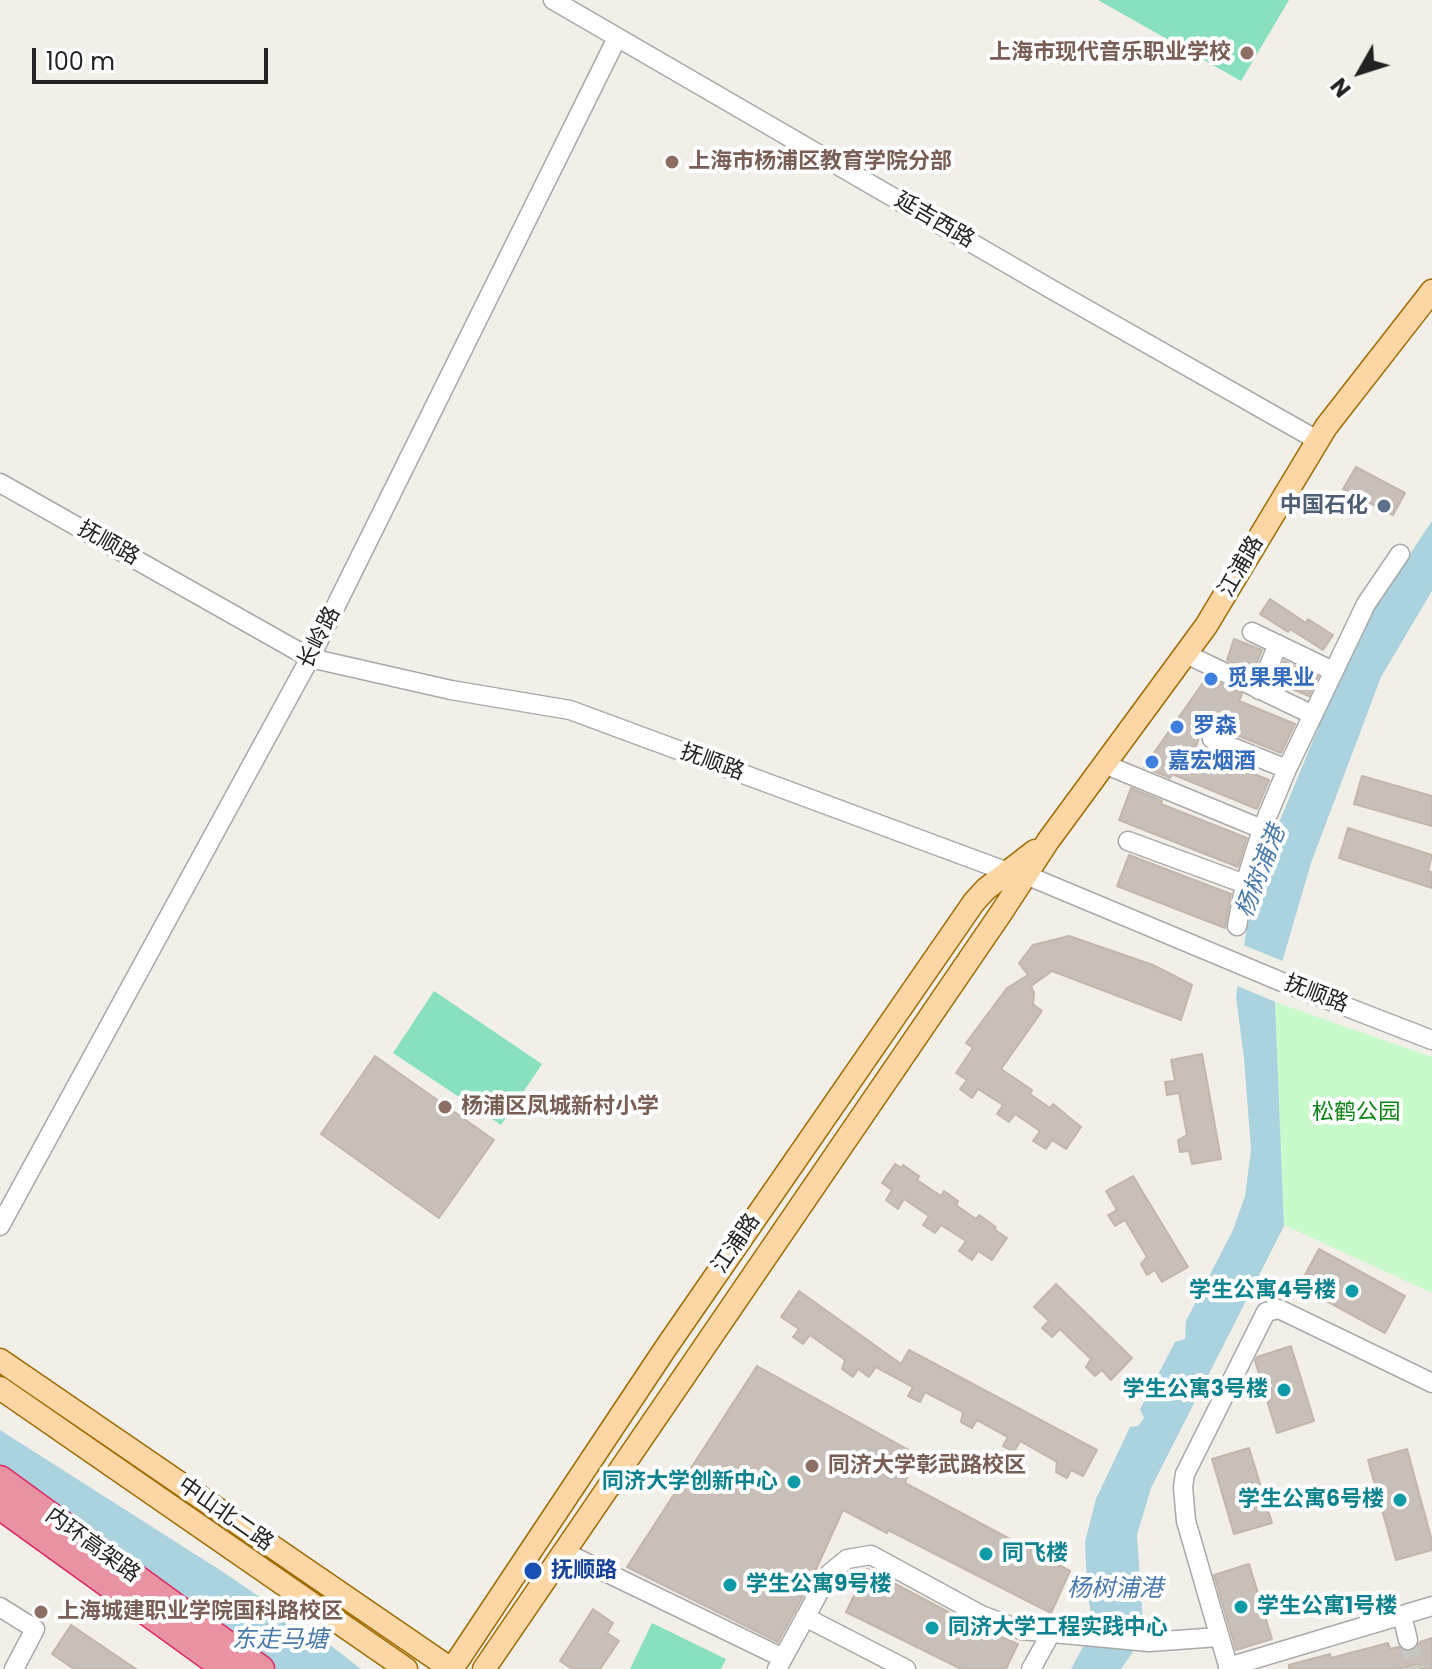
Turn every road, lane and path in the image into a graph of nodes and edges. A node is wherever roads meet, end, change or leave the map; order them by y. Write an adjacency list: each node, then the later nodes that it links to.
1 (553, 0): 2 (street, 延吉西路)
2 (617, 38): 4 (street, 延吉西路); 10 (street, 长岭路)
3 (1432, 291): 4 (main road, 江浦路)
4 (1317, 440): 9 (main road, 江浦路)
5 (0, 483): 10 (street, 抚顺路)
6 (1400, 554): 11 (street)
7 (1252, 632): 8 (street)
8 (1278, 644): 11 (street); 12 (street)
9 (1186, 654): 12 (street); 15 (main road, 江浦路)
10 (310, 658): 19 (street, 抚顺路); 23 (street, 长岭路)
11 (1333, 671): 13 (street)
12 (1259, 690): 13 (street)
13 (1313, 715): 16 (street)
14 (1212, 739): 16 (street)
15 (1104, 764): 17 (street); 19 (main road, 江浦路)
16 (1287, 769): 17 (street)
17 (1262, 829): 20 (street)
18 (1128, 841): 20 (street)
19 (1017, 873): 22 (street, 抚顺路); 44 (main road, 江浦路); 45 (main road, 江浦路)
20 (1245, 884): 21 (street)
21 (1237, 926)
22 (1432, 1040)
23 (0, 1226)
24 (0, 1360): 44 (main road, 中山北二路)
25 (1432, 1383): 36 (street)
26 (0, 1388): 43 (main road, 中山北二路)
27 (0, 1479): 42 (highway, 内环高架路)
28 (0, 1506): 38 (highway, 内环高架路)
29 (0, 1519): 38 (highway)
30 (564, 1552): 39 (street)
31 (1432, 1606): 33 (street)
32 (0, 1607): 41 (street)
33 (1402, 1615): 37 (street); 40 (street)
34 (805, 1617): 35 (street); 39 (street); 46 (street)
35 (1051, 1633): 36 (street); 47 (street)
36 (1219, 1637): 40 (street)
37 (1408, 1640)
38 (216, 1662)
39 (780, 1664)
40 (1229, 1668)
41 (14, 1669)
42 (261, 1669)
43 (406, 1669)
44 (452, 1669)
45 (484, 1669)
46 (906, 1669)
47 (1031, 1669)

